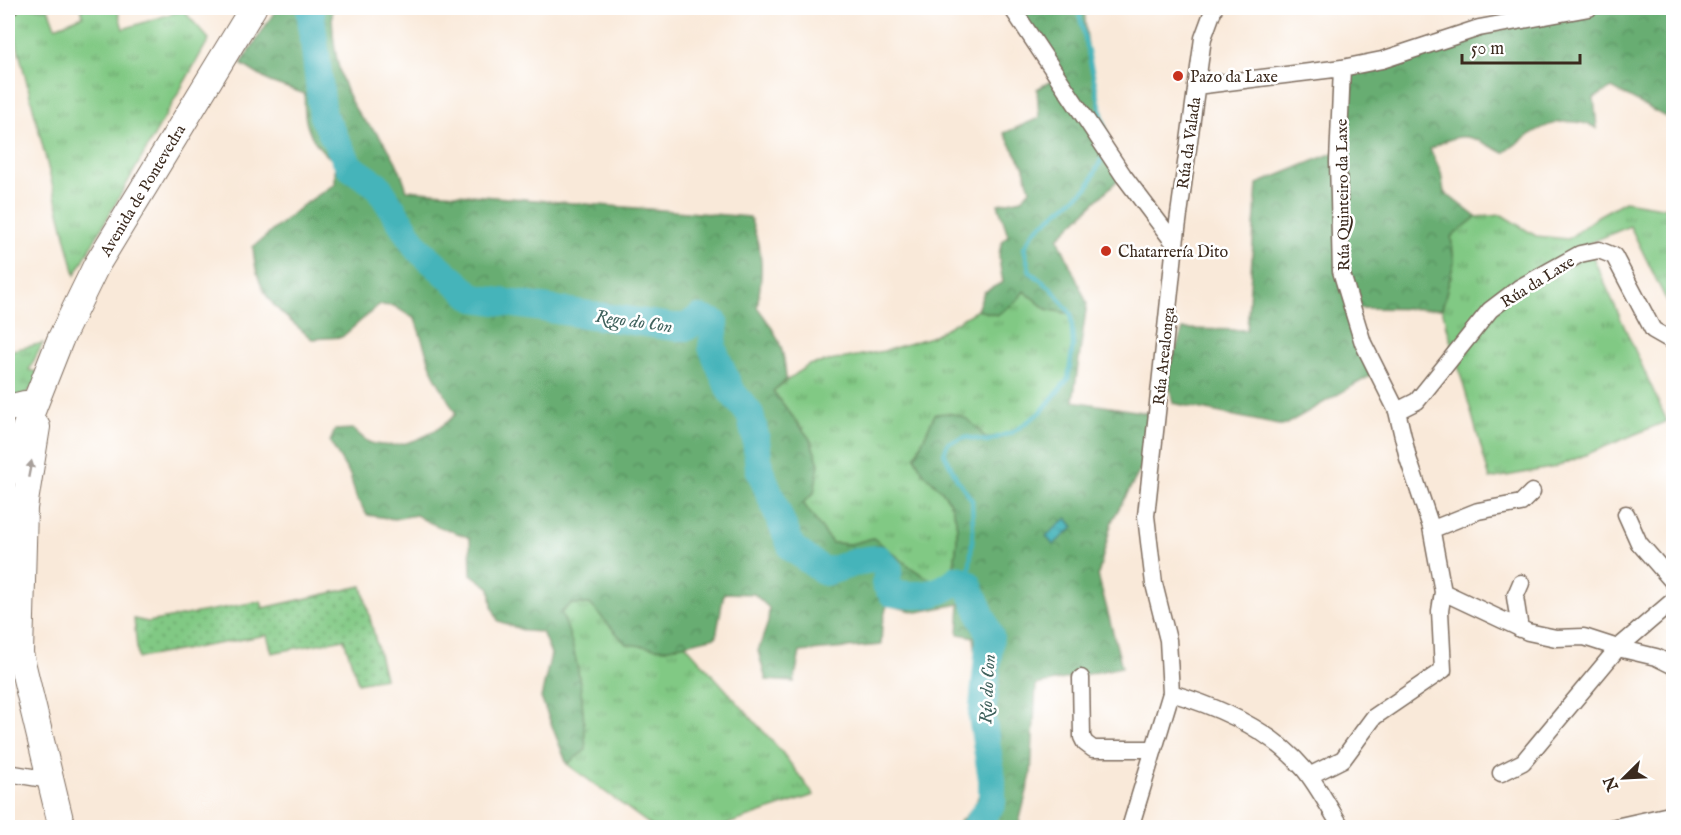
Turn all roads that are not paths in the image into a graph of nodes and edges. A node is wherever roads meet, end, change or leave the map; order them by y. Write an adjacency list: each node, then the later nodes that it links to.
1 (253, 8): 9 (main road, Avenida de Pontevedra)
2 (1012, 8): 7 (street)
3 (1214, 8): 6 (street, Rúa da Valada)
4 (1589, 8): 5 (street)
5 (1342, 68): 6 (street); 11 (street, Rúa Quinteiro da Laxe)
6 (1196, 86): 7 (street, Rúa da Valada)
7 (1175, 244): 29 (street, Rúa Arealonga)
8 (1674, 342): 11 (street, Rúa da Laxe)
9 (45, 380): 10 (main road); 13 (main road); 26 (main road, one-way to 9)
10 (16, 406): 12 (main road)
11 (1397, 411): 18 (street, Rúa Quinteiro da Laxe)
12 (8, 425)
13 (8, 472)
14 (8, 477): 16 (main road)
15 (1532, 492): 18 (street)
16 (8, 497)
17 (1626, 514): 20 (street)
18 (1431, 527): 21 (street, Rúa Quinteiro da Laxe)
19 (1521, 583): 24 (street)
20 (1674, 583)
21 (1443, 592): 24 (street); 33 (street, Rúa Quinteiro da Laxe)
22 (1674, 600): 25 (street)
23 (8, 602): 26 (main road)
24 (1520, 628): 25 (street)
25 (1618, 648): 27 (street); 32 (street)
26 (20, 653): 34 (main road)
27 (1674, 666)
28 (1081, 678): 30 (street)
29 (1171, 693): 30 (street, Rúa Arealonga); 33 (street)
30 (1154, 749): 37 (street, Rúa Arealonga)
31 (8, 773): 34 (street)
32 (1501, 773)
33 (1309, 776): 38 (street)
34 (50, 780): 36 (main road)
35 (1674, 814): 39 (street)
36 (62, 828)
37 (1131, 828)
38 (1342, 828)
39 (1611, 828)

